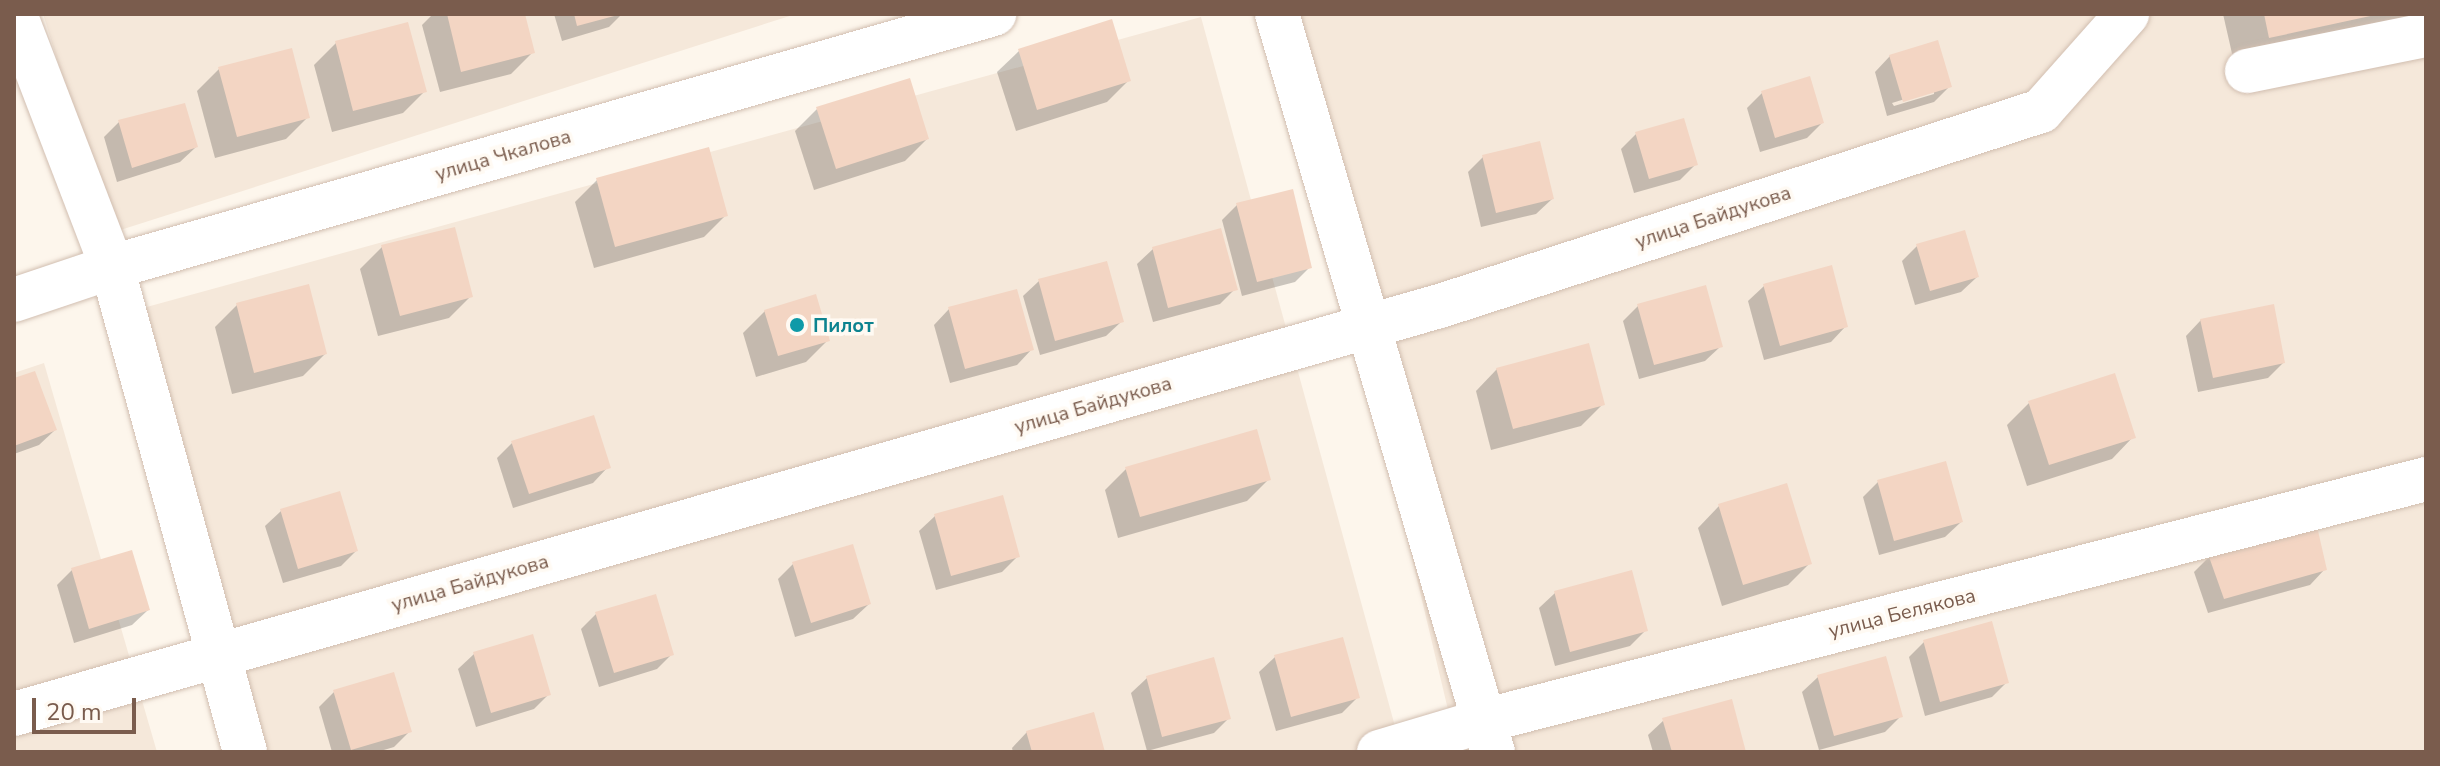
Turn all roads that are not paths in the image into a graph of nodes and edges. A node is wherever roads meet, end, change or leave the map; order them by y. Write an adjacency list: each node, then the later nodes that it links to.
1 (15, 14): 7 (street)
2 (994, 14): 7 (street, улица Чкалова)
3 (1277, 14): 9 (street)
4 (2127, 14): 9 (street, улица Байдукова)
5 (2426, 35): 6 (street)
6 (2247, 71)
7 (112, 267): 8 (street, улица Чкалова); 11 (street)
8 (14, 300)
9 (1369, 326): 11 (street, улица Байдукова); 13 (street)
10 (2426, 479): 13 (street, улица Белякова)
11 (219, 654): 12 (street, улица Байдукова); 14 (street)
12 (14, 714)
13 (1488, 737): 15 (street, улица Белякова)
14 (245, 752)
15 (1379, 752)

